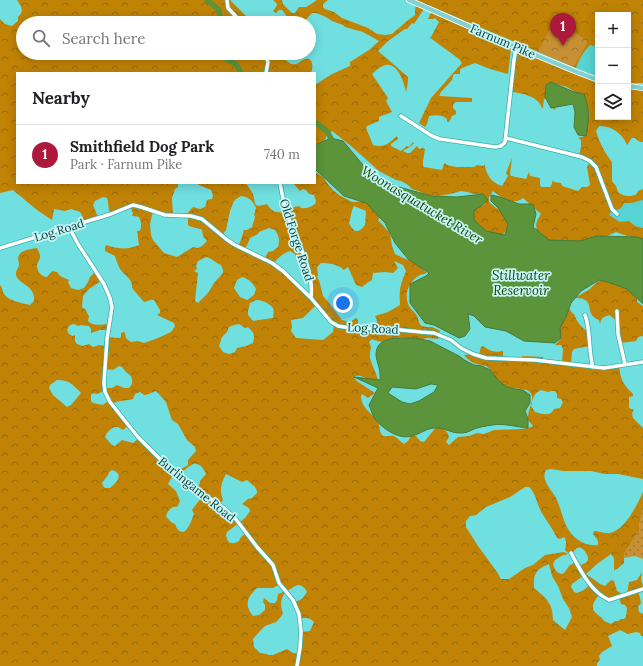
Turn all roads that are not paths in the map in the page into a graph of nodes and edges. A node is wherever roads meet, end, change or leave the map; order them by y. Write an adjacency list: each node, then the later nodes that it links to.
1 (227, 0): 3 (street)
2 (409, 0): 4 (main road, Farnum Pike)
3 (235, 16)
4 (516, 47): 7 (main road, Farnum Pike); 11 (street)
5 (267, 60): 6 (street)
6 (266, 72)
7 (595, 79)
8 (631, 86): 9 (main road)
9 (643, 88)
10 (401, 116): 11 (street)
11 (506, 138): 13 (street)
12 (280, 184): 16 (street, Old Forge Road)
13 (617, 214)
14 (69, 227): 15 (street, Log Road); 16 (street, Log Road); 24 (street, Burlingame Road)
15 (0, 248)
16 (311, 298): 21 (street, Log Road)
17 (617, 311): 20 (street)
18 (585, 315): 21 (street)
19 (643, 362): 20 (street, Log Road)
20 (625, 364): 21 (street, Log Road)
21 (593, 367)
22 (570, 553): 23 (street)
23 (643, 589)
24 (297, 666)

